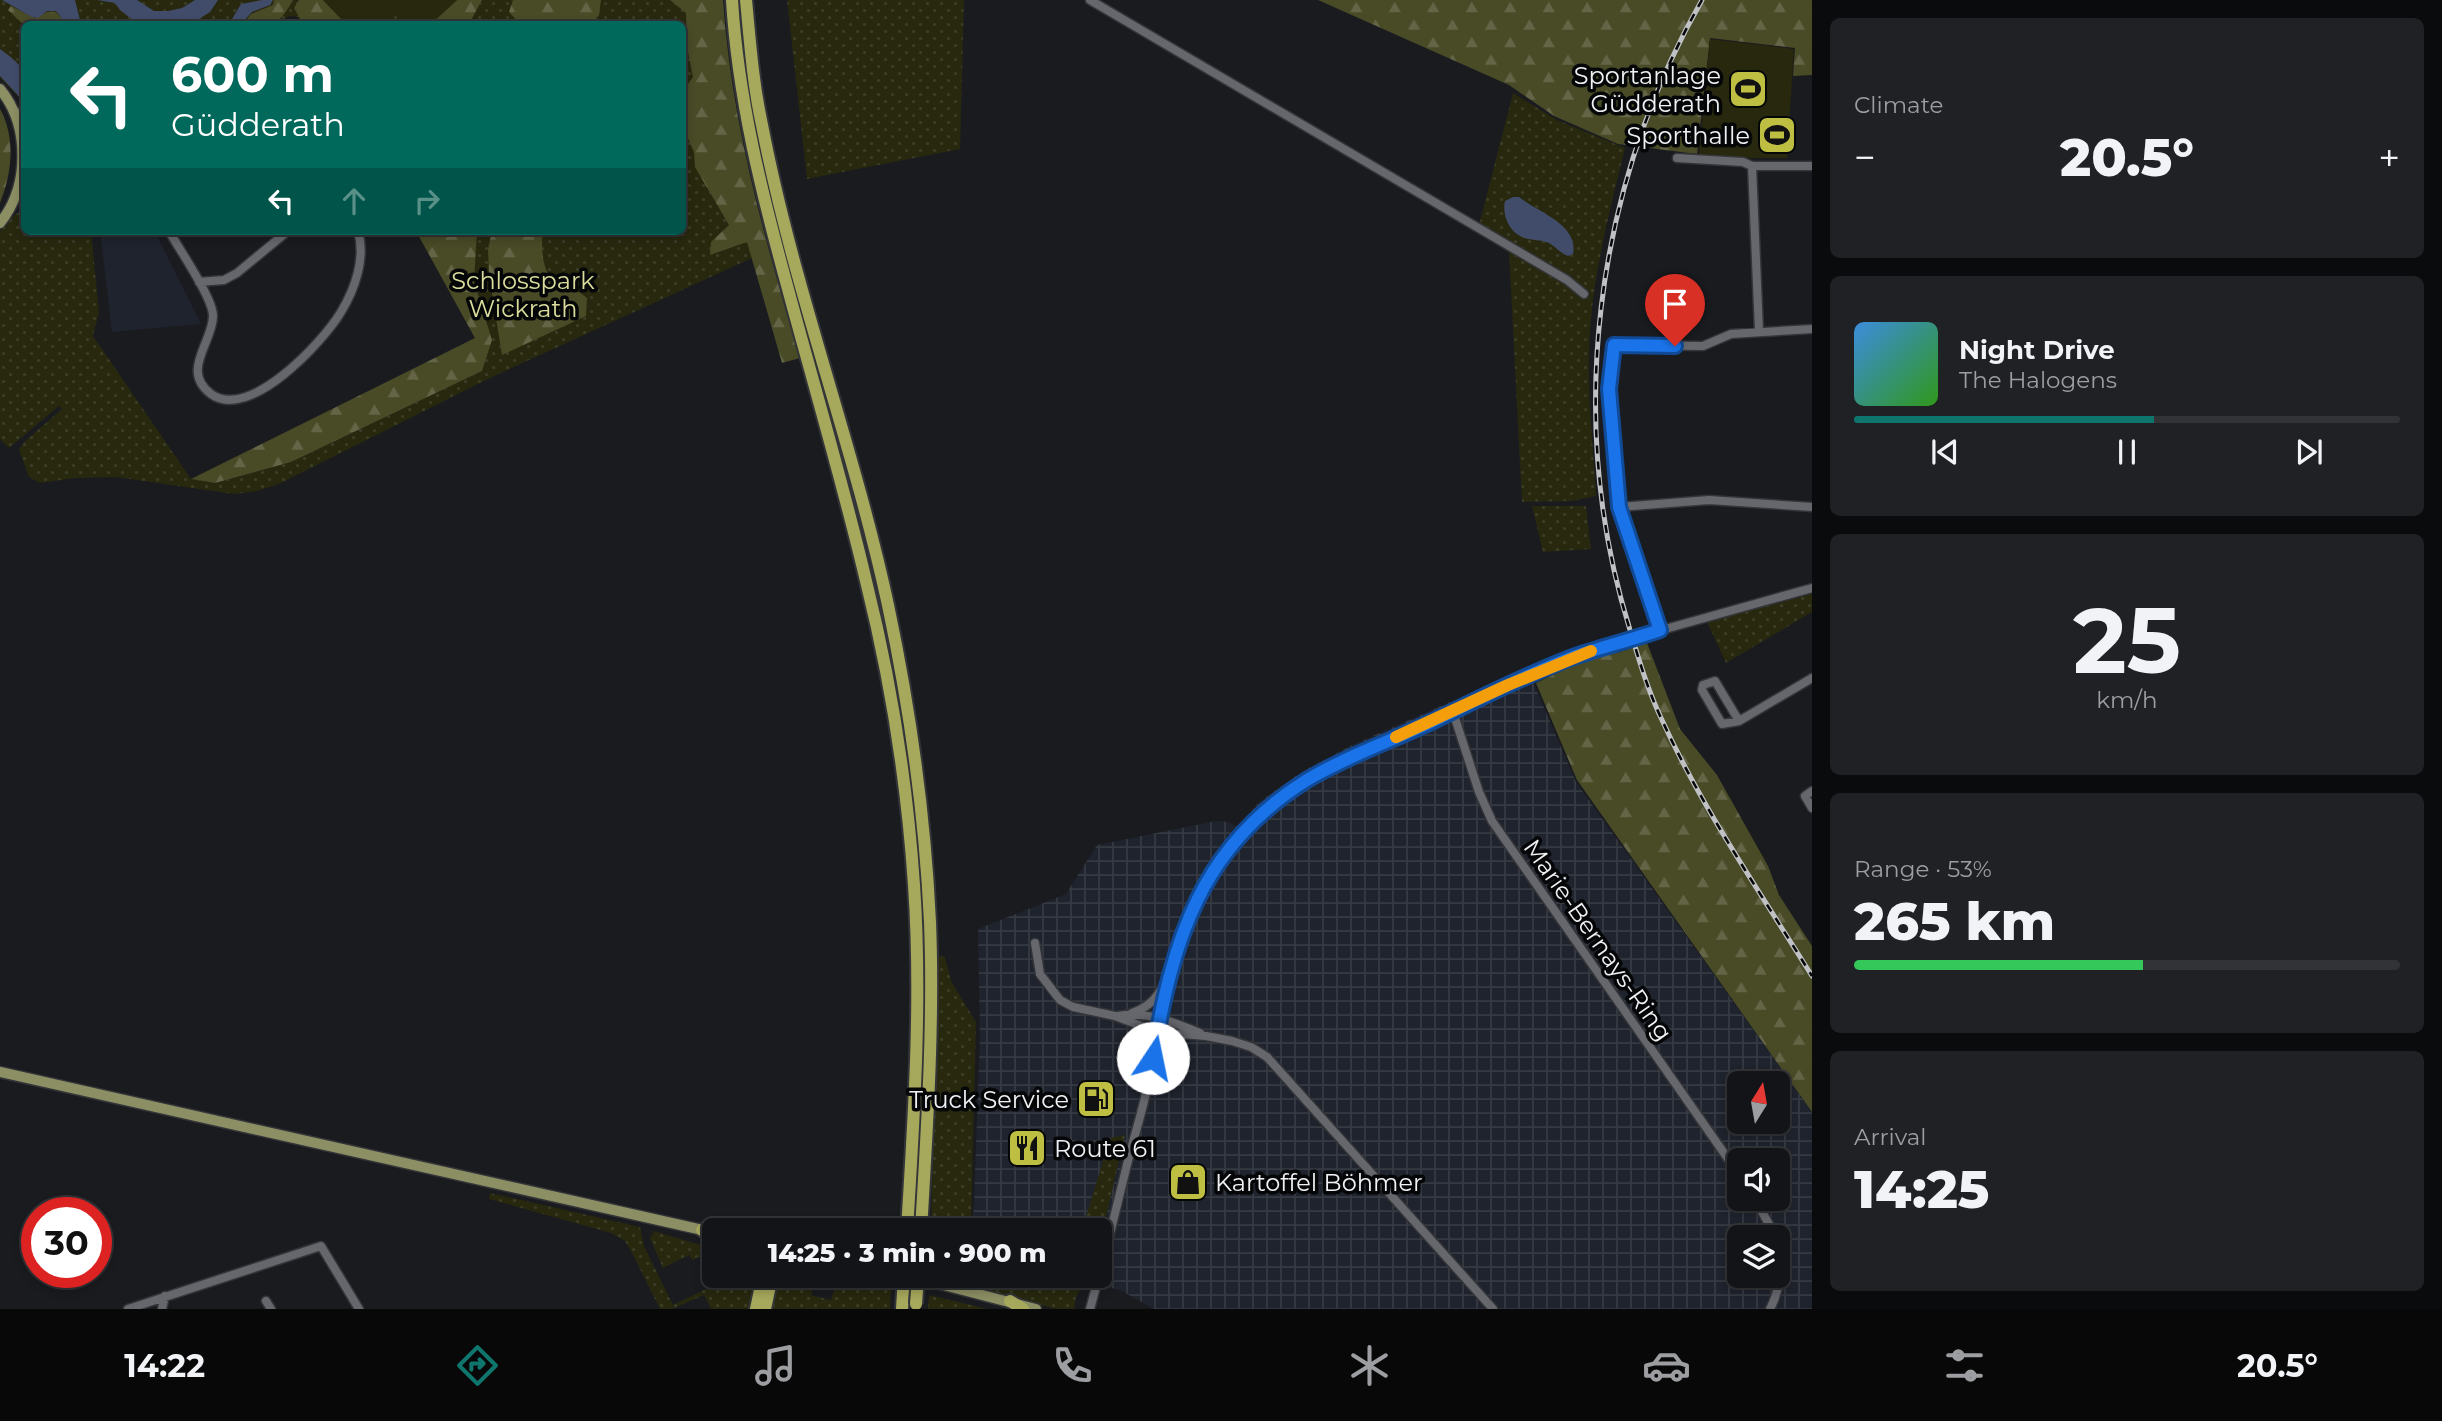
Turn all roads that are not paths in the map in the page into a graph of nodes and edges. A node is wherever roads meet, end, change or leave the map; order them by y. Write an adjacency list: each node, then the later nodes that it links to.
1 (732, 0): 39 (highway)
2 (746, 0): 40 (highway)
3 (1090, 0): 16 (street)
4 (0, 89): 5 (main road)
5 (20, 113): 6 (main road)
6 (21, 138)
7 (1676, 159): 8 (street)
8 (1752, 166): 9 (street); 18 (street)
9 (1812, 166)
10 (20, 197): 11 (main road)
11 (0, 223)
12 (171, 235): 15 (street)
13 (283, 235): 15 (street)
14 (358, 235): 15 (street)
15 (199, 282)
16 (1584, 294)
17 (1812, 329): 18 (street)
18 (1759, 331): 19 (street)
19 (1619, 507): 20 (street); 22 (street)
20 (1812, 507)
21 (1812, 588): 22 (street)
22 (1656, 632): 24 (street, bridge)
23 (1812, 678): 25 (street)
24 (1453, 712): 29 (street); 38 (street, Marie-Bernays-Ring)
25 (1740, 721): 25 (street)
26 (1812, 792): 27 (street)
27 (1812, 808)
28 (1035, 943): 31 (street)
29 (1169, 978): 30 (street); 32 (street)
30 (1131, 1014): 31 (street); 32 (street)
31 (1115, 1016): 33 (street)
32 (1161, 1018): 33 (street); 35 (street)
33 (1157, 1032): 34 (street); 37 (street)
34 (1184, 1035): 35 (street); 37 (street)
35 (1206, 1036): 62 (street)
36 (0, 1072): 42 (main road)
37 (1150, 1076): 41 (street)
38 (1727, 1157)
39 (908, 1218)
40 (922, 1218)
41 (1112, 1225)
42 (702, 1231)
43 (761, 1288): 57 (highway)
44 (764, 1288): 58 (highway)
45 (905, 1288): 52 (highway)
46 (917, 1288): 53 (highway, bridge)
47 (956, 1288): 51 (main road)
48 (1096, 1288): 61 (street)
49 (1778, 1288): 63 (street)
50 (165, 1296): 54 (street); 55 (street); 56 (street)
51 (1010, 1301): 59 (highway); 60 (main road)
52 (902, 1307)
53 (916, 1307)
54 (128, 1309)
55 (162, 1309)
56 (359, 1309)
57 (756, 1309)
58 (765, 1309)
59 (1023, 1309)
60 (1036, 1309)
61 (1090, 1309)
62 (1493, 1309)
63 (1770, 1309)

